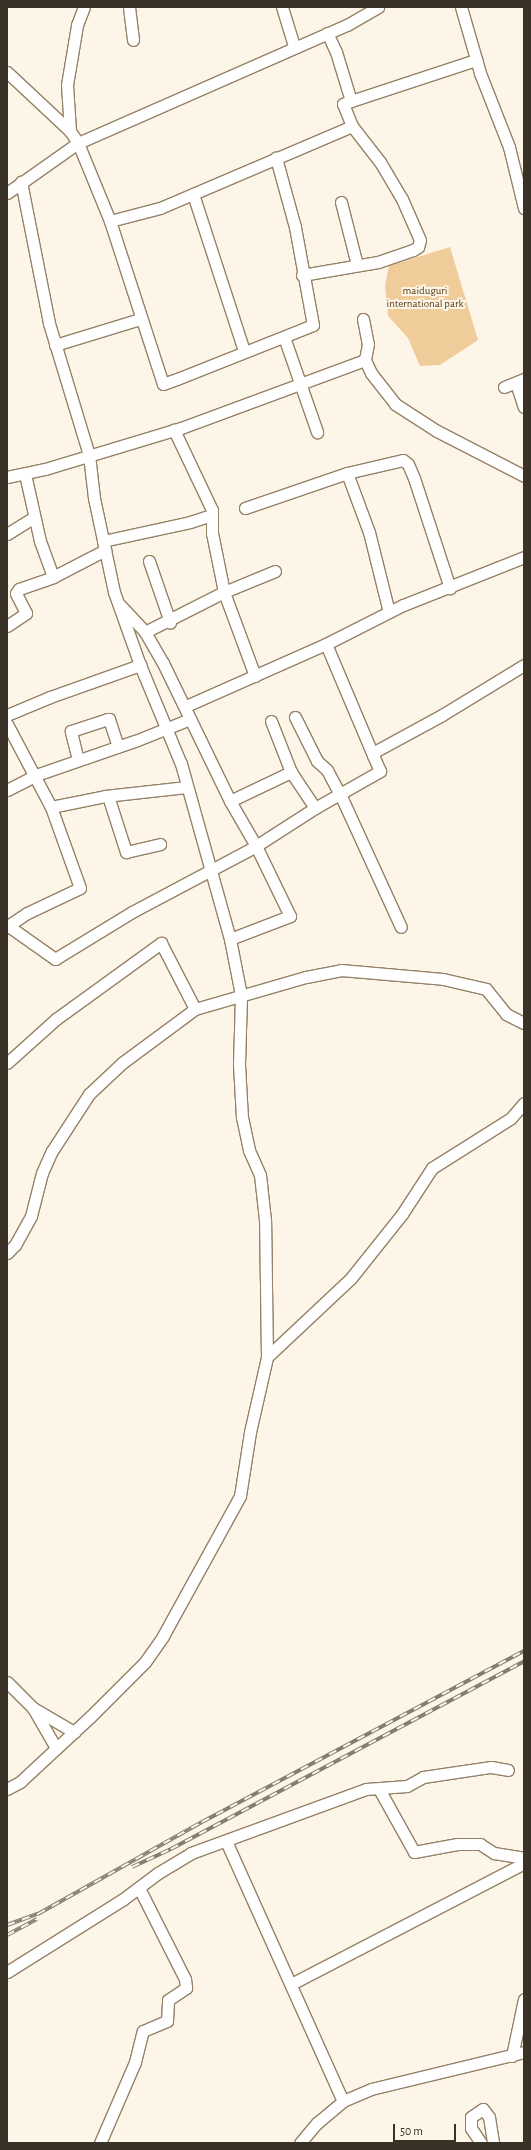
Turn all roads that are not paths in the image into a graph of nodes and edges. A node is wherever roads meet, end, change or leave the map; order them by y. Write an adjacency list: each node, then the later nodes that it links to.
1 (84, 7): 13 (street)
2 (129, 7): 7 (street)
3 (282, 7): 8 (street)
4 (378, 7): 6 (street)
5 (461, 7): 9 (street)
6 (327, 33): 8 (street); 11 (street)
7 (133, 40)
8 (294, 46): 14 (street)
9 (476, 60): 11 (street); 20 (street)
10 (7, 72): 13 (street)
11 (351, 101): 12 (street)
12 (352, 126): 15 (street); 22 (street)
13 (70, 131): 14 (street)
14 (78, 143): 16 (street); 21 (street)
15 (276, 158): 18 (street); 23 (street)
16 (21, 182): 17 (street); 27 (street)
17 (7, 193)
18 (193, 194): 21 (street); 28 (street)
19 (341, 202): 22 (street)
20 (524, 208)
21 (110, 221): 24 (street)
22 (357, 265): 23 (street)
23 (302, 275): 26 (street)
24 (140, 319): 27 (street); 28 (street)
25 (364, 319): 29 (street)
26 (284, 337): 28 (street); 31 (street)
27 (56, 346): 36 (street)
28 (244, 351)
29 (365, 360): 31 (street); 39 (street)
30 (520, 381): 32 (street); 33 (street)
31 (300, 384): 34 (street); 35 (street)
32 (504, 387)
33 (524, 407)
34 (174, 430): 36 (street); 43 (street)
35 (317, 432)
36 (89, 455): 38 (street); 46 (street)
37 (347, 473): 42 (street); 51 (street); 54 (street)
38 (25, 474): 40 (street); 44 (street)
39 (524, 476): 41 (street)
40 (7, 477)
41 (524, 481)
42 (245, 508)
43 (211, 515): 46 (street); 52 (street)
44 (34, 517): 45 (street); 50 (street)
45 (7, 534)
46 (104, 546): 50 (street); 53 (street)
47 (524, 557): 51 (street)
48 (149, 561): 55 (street)
49 (275, 571): 52 (street)
50 (53, 577): 56 (street)
51 (450, 588): 54 (street)
52 (224, 592): 55 (street); 61 (street)
53 (117, 602): 57 (street); 59 (street)
54 (389, 612): 58 (street)
55 (170, 622): 57 (street)
56 (7, 626)
57 (145, 632): 62 (street)
58 (326, 644): 61 (street); 70 (street)
59 (140, 665): 63 (street); 68 (street)
60 (524, 665): 70 (street)
61 (255, 676): 62 (street)
62 (186, 706): 65 (street)
63 (7, 716)
64 (295, 717): 76 (street)
65 (190, 719): 68 (street); 78 (street)
66 (271, 721): 72 (street)
67 (7, 724): 73 (street)
68 (168, 729): 69 (street); 74 (street)
69 (118, 747): 71 (street); 71 (street)
70 (373, 755): 76 (street)
71 (78, 760): 73 (street)
72 (291, 772): 78 (street); 80 (street)
73 (36, 775): 75 (street); 79 (street)
74 (187, 787): 77 (street); 83 (street)
75 (7, 790)
76 (340, 794): 80 (street); 85 (street)
77 (108, 796): 79 (street); 81 (street)
78 (230, 802): 82 (street)
79 (51, 807): 84 (street)
80 (315, 808): 82 (street)
81 (160, 844)
82 (256, 846): 83 (street); 86 (street)
83 (210, 870): 84 (street); 86 (street)
84 (8, 925)
85 (401, 927)
86 (230, 939): 87 (street)
87 (241, 995): 88 (street); 89 (street); 93 (street)
88 (195, 1009): 90 (street); 92 (street)
89 (524, 1023)
90 (7, 1063)
91 (524, 1104): 93 (street)
92 (7, 1253)
93 (267, 1357): 96 (street)
94 (7, 1682): 95 (street)
95 (33, 1708): 96 (street); 97 (street)
96 (74, 1732): 97 (street)
97 (56, 1748): 99 (street)
98 (508, 1770): 100 (street)
99 (7, 1789)
100 (379, 1789): 101 (street); 102 (street)
101 (226, 1841): 104 (street); 106 (street)
102 (524, 1858)
103 (524, 1863): 106 (street)
104 (139, 1888): 105 (street); 111 (street)
105 (7, 1972)
106 (291, 1984): 110 (street)
107 (524, 1999): 109 (street)
108 (524, 2052): 109 (street)
109 (512, 2056): 110 (street)
110 (343, 2101): 112 (street)
111 (100, 2143)
112 (300, 2143)
113 (481, 2143): 114 (street)
114 (493, 2143)

